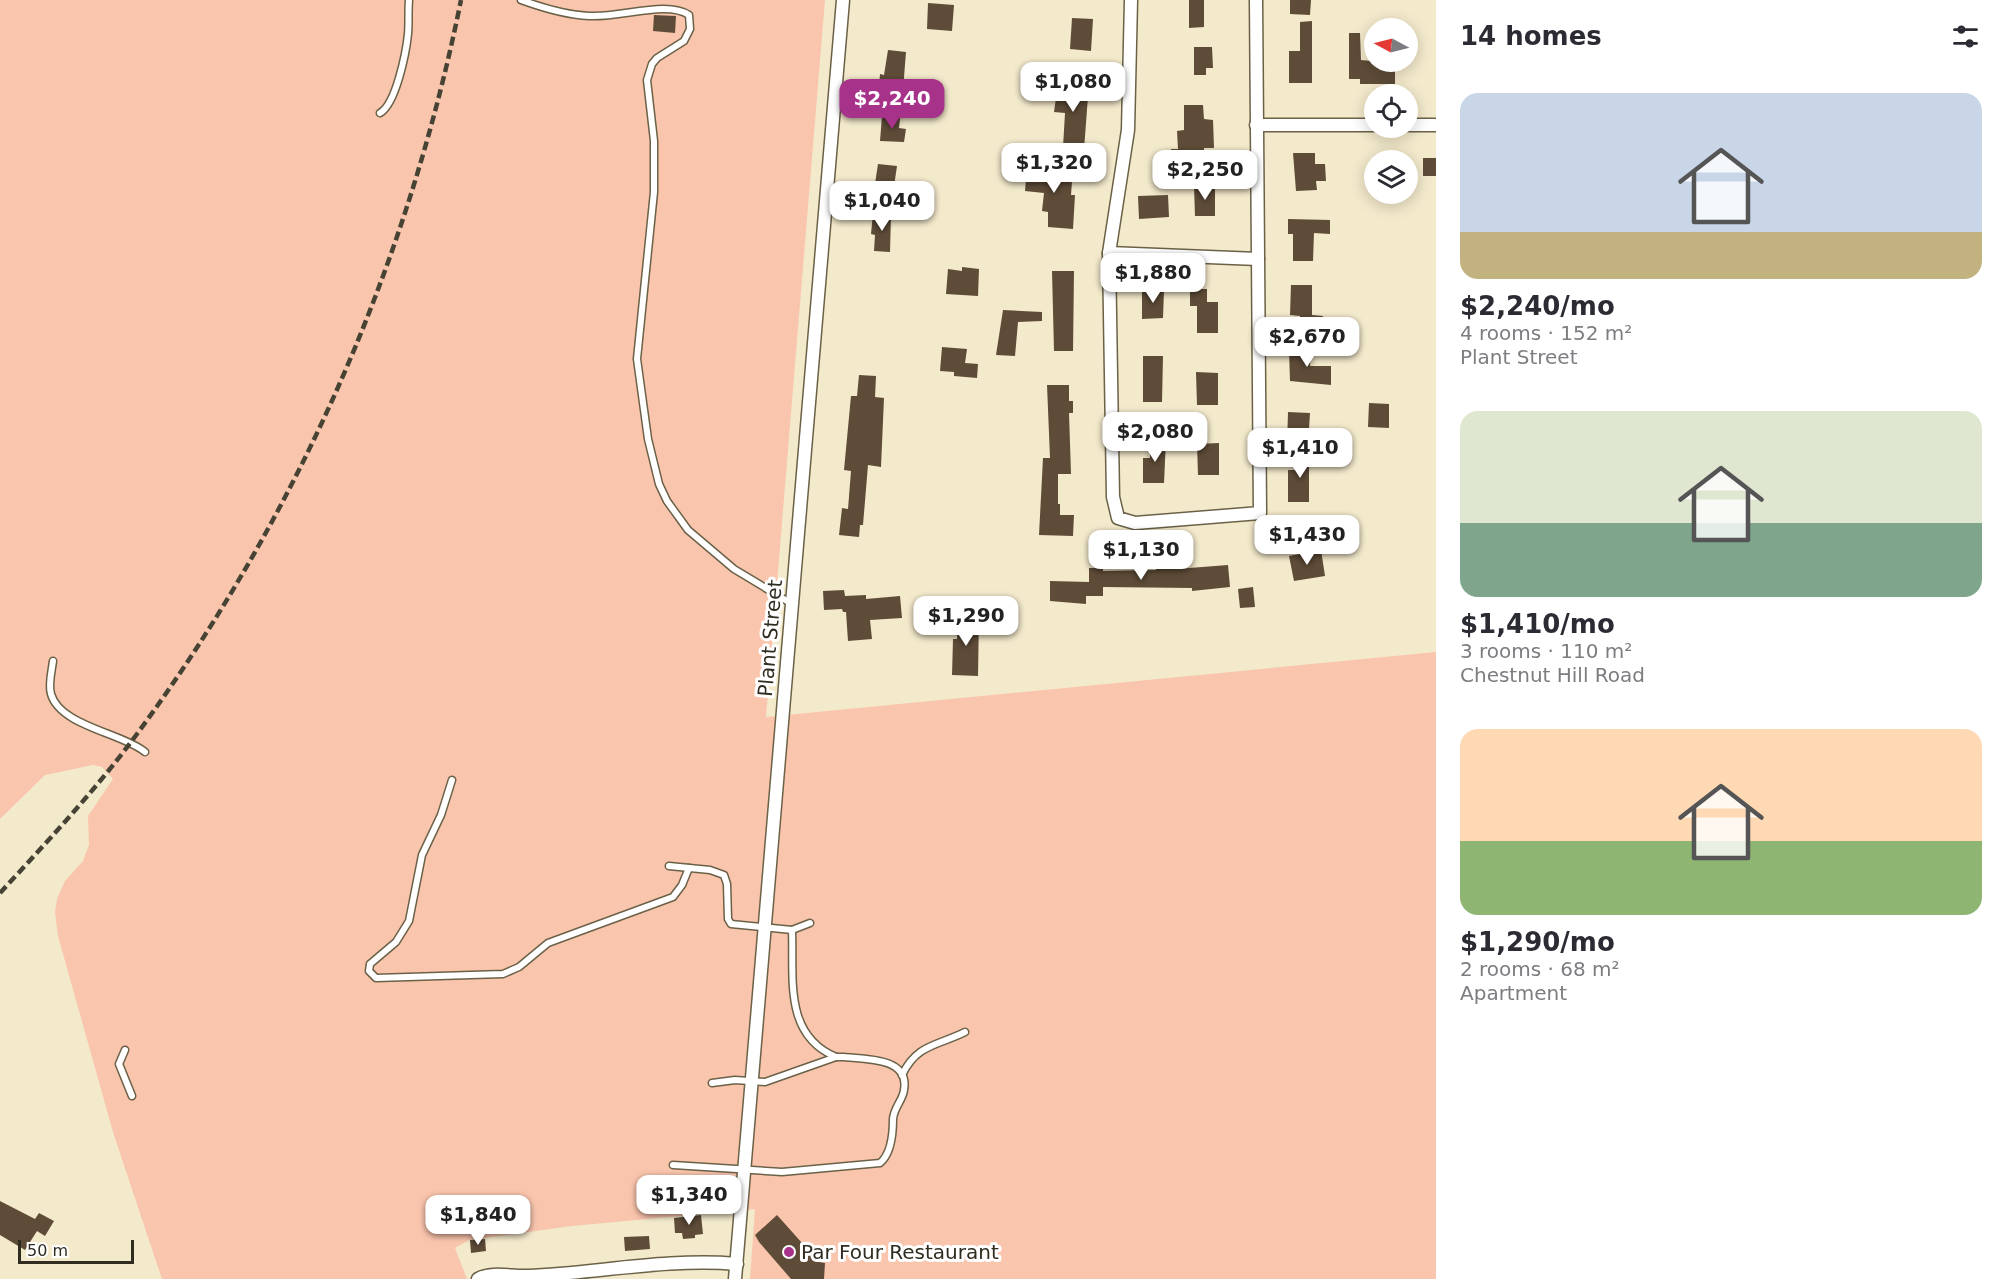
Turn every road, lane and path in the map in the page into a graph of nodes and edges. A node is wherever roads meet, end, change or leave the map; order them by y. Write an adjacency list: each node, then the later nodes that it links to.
1 (408, 0): 6 (lane)
2 (521, 0): 13 (lane)
3 (843, 0): 13 (street, Plant Street)
4 (1131, 0): 11 (street)
5 (1256, 0): 7 (street)
6 (380, 113)
7 (1256, 125): 8 (street); 12 (street)
8 (1364, 125)
9 (1418, 125): 10 (street)
10 (1436, 125)
11 (1109, 254): 12 (street); 12 (street)
12 (1258, 259)
13 (792, 604): 20 (street, Plant Street)
14 (53, 661): 15 (lane)
15 (146, 752)
16 (452, 780): 18 (lane)
17 (669, 866): 18 (lane)
18 (689, 868): 20 (lane)
19 (810, 923): 21 (lane)
20 (765, 927): 21 (lane); 26 (street, Plant Street)
21 (792, 930): 24 (lane)
22 (965, 1032): 25 (lane)
23 (125, 1050): 28 (lane)
24 (836, 1057): 25 (lane); 26 (lane)
25 (902, 1075): 30 (lane)
26 (752, 1081): 27 (lane); 30 (street, Plant Street)
27 (712, 1083)
28 (132, 1096)
29 (673, 1165): 30 (lane)
30 (744, 1171): 31 (street, Plant Street)
31 (737, 1264): 32 (street); 33 (street, Plant Street)
32 (478, 1279)
33 (735, 1279)

